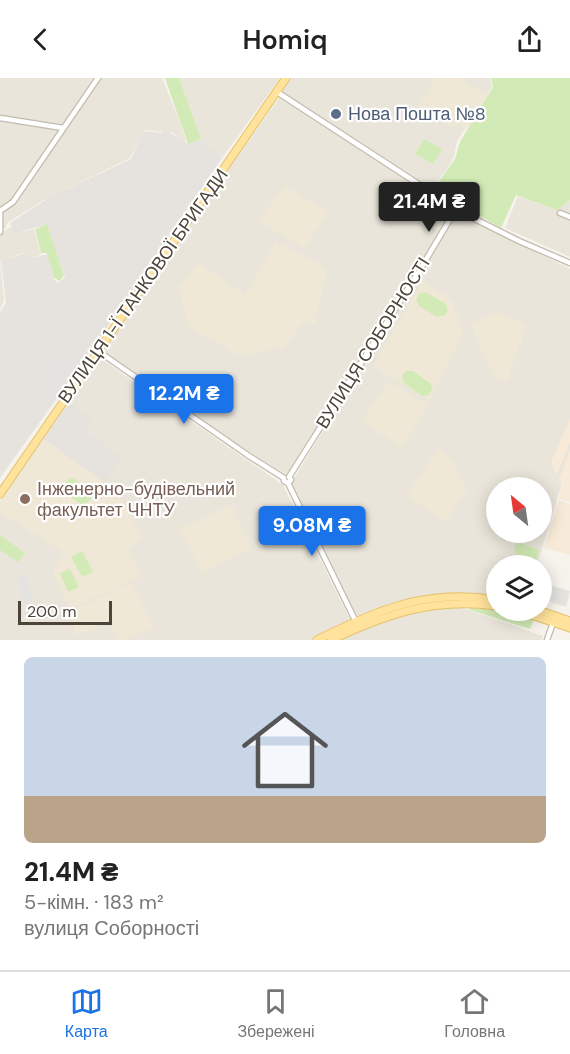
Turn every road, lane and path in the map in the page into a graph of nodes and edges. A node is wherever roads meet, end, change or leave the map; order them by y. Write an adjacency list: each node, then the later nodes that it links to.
1 (97, 78): 5 (street)
2 (286, 78): 3 (main road, ВУЛИЦЯ 1-Ї ТАНКОВОЇ БРИГАДИ)
3 (277, 92): 6 (street); 12 (main road, ВУЛИЦЯ 1-Ї ТАНКОВОЇ БРИГАДИ)
4 (0, 118): 5 (street)
5 (63, 128): 7 (street)
6 (456, 208): 11 (street); 13 (street, ВУЛИЦЯ СОБОРНОСТІ)
7 (0, 210): 10 (street)
8 (560, 213): 9 (street)
9 (570, 217)
10 (0, 232)
11 (570, 263)
12 (98, 351): 13 (street); 14 (main road, ВУЛИЦЯ 1-Ї ТАНКОВОЇ БРИГАДИ)
13 (287, 479): 19 (street)
14 (0, 494)
15 (486, 599): 19 (main road)
16 (486, 605): 19 (main road)
17 (554, 619): 18 (main road); 20 (main road); 23 (street)
18 (570, 621)
19 (357, 624): 21 (main road); 22 (main road)
20 (570, 627)
21 (317, 640)
22 (331, 640)
23 (547, 640)

